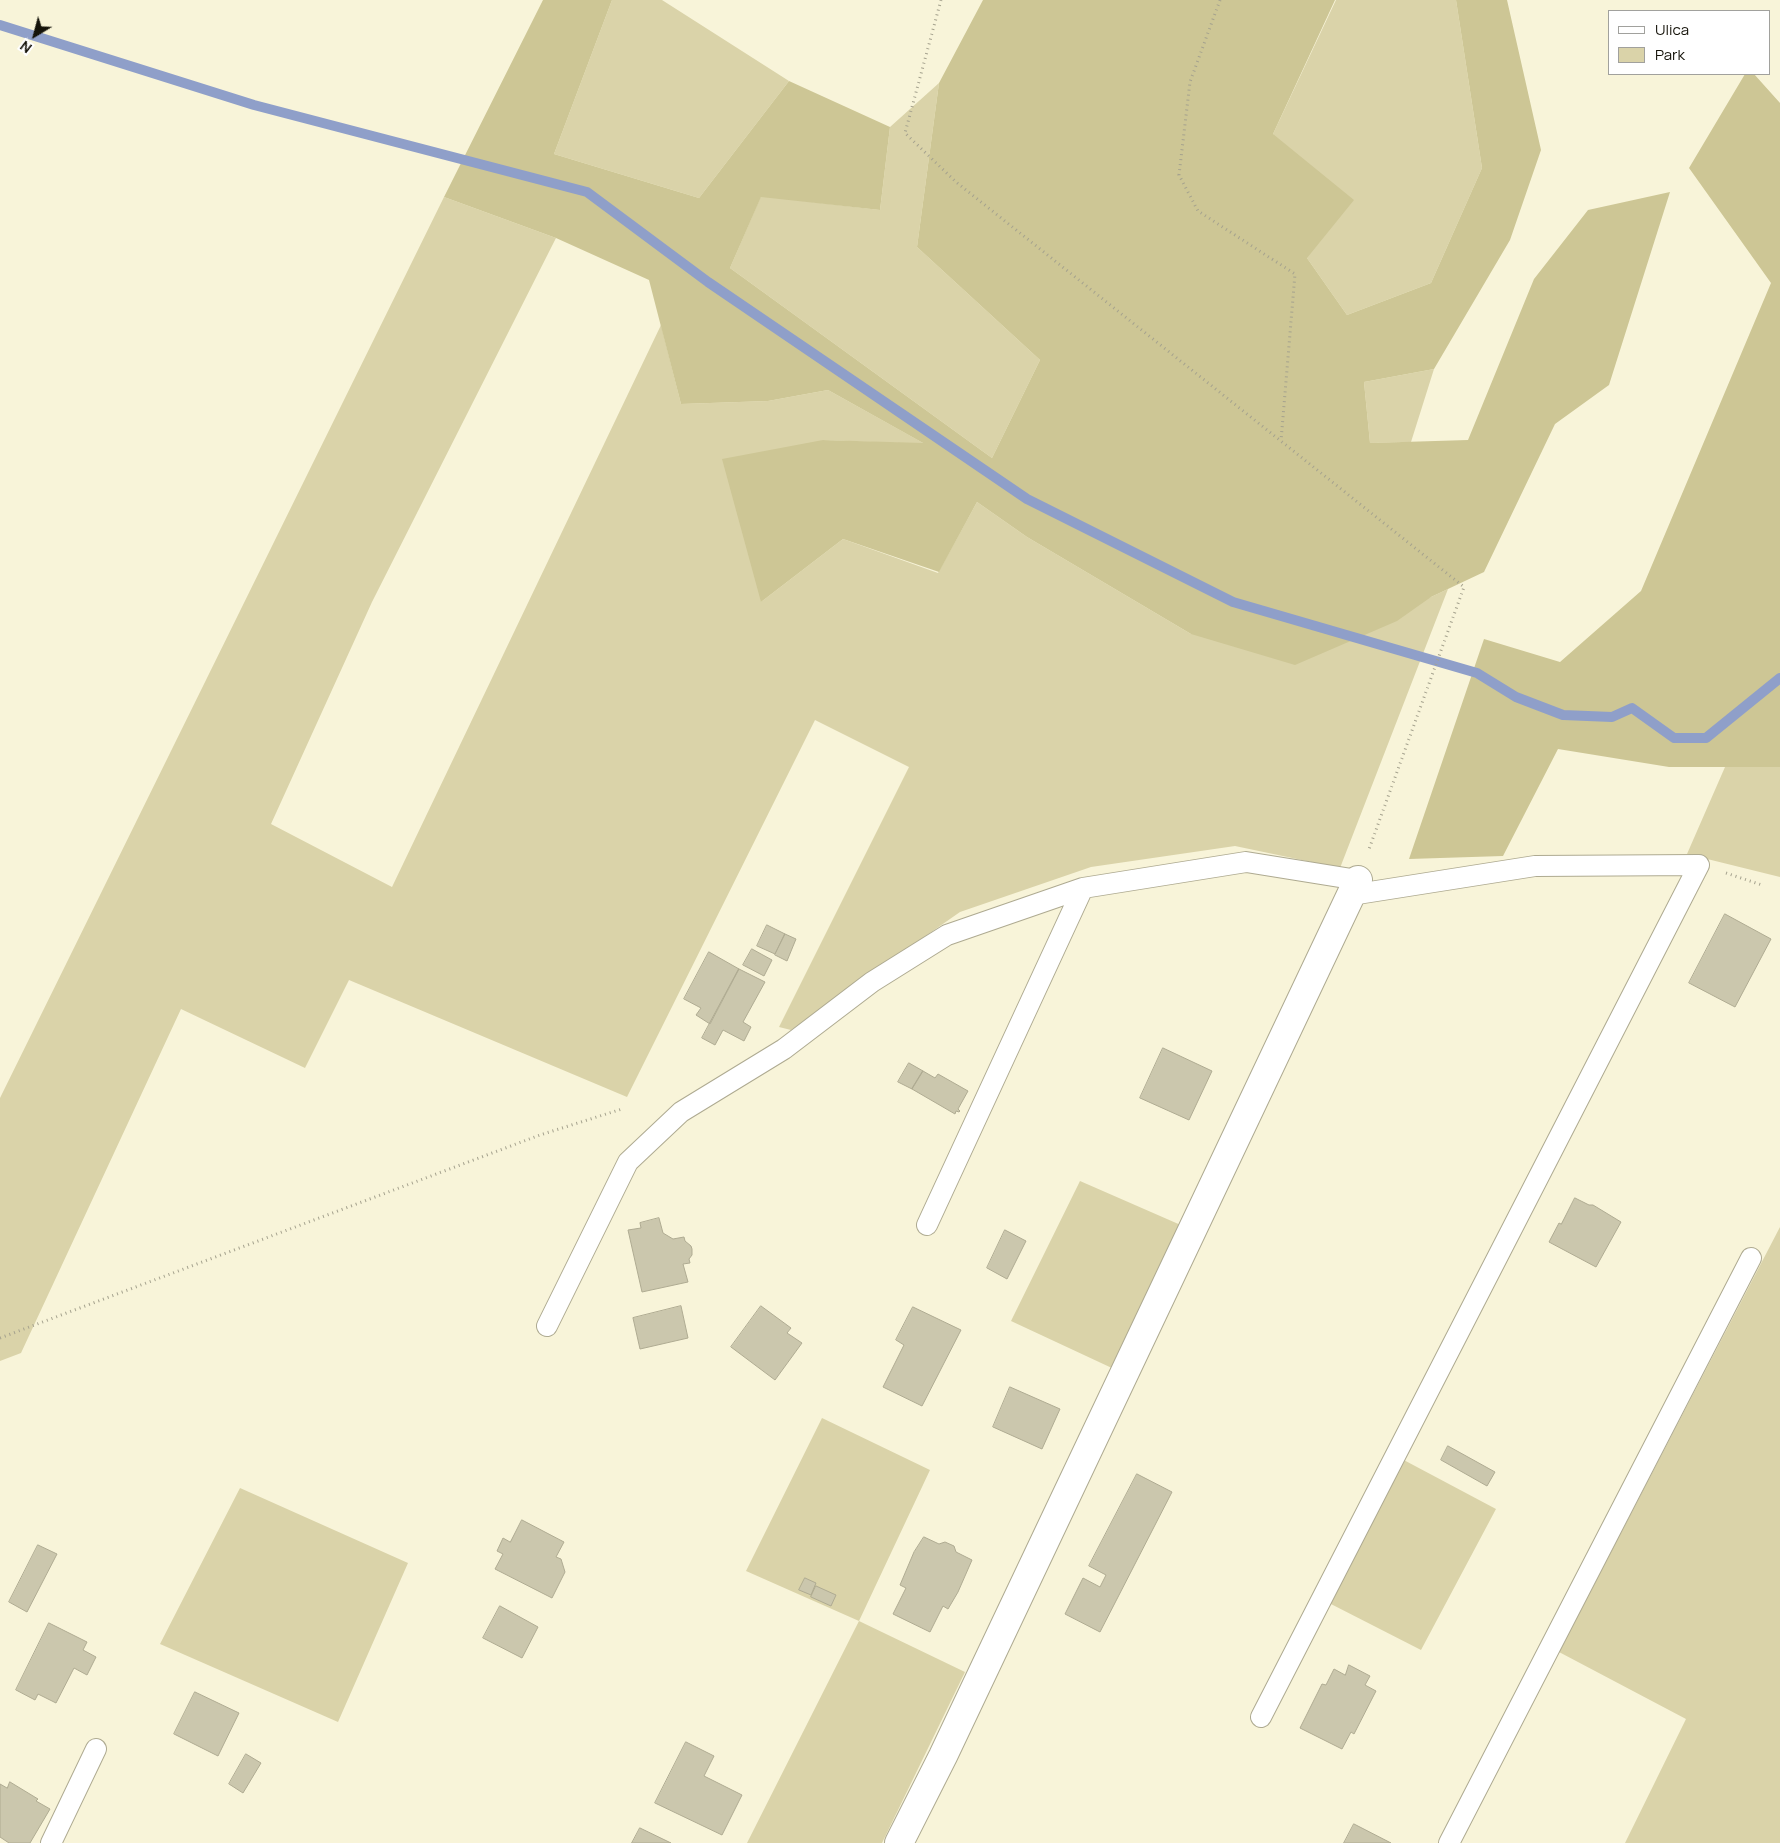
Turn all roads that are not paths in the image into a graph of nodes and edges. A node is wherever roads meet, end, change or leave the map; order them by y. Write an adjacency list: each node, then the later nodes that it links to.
1 (1083, 888): 2 (lane); 3 (lane); 5 (lane)
2 (1355, 888): 6 (lane); 9 (street)
3 (927, 1225)
4 (1751, 1258): 10 (lane)
5 (547, 1326)
6 (1261, 1718)
7 (96, 1749): 8 (lane)
8 (51, 1843)
9 (899, 1843)
10 (1449, 1843)

